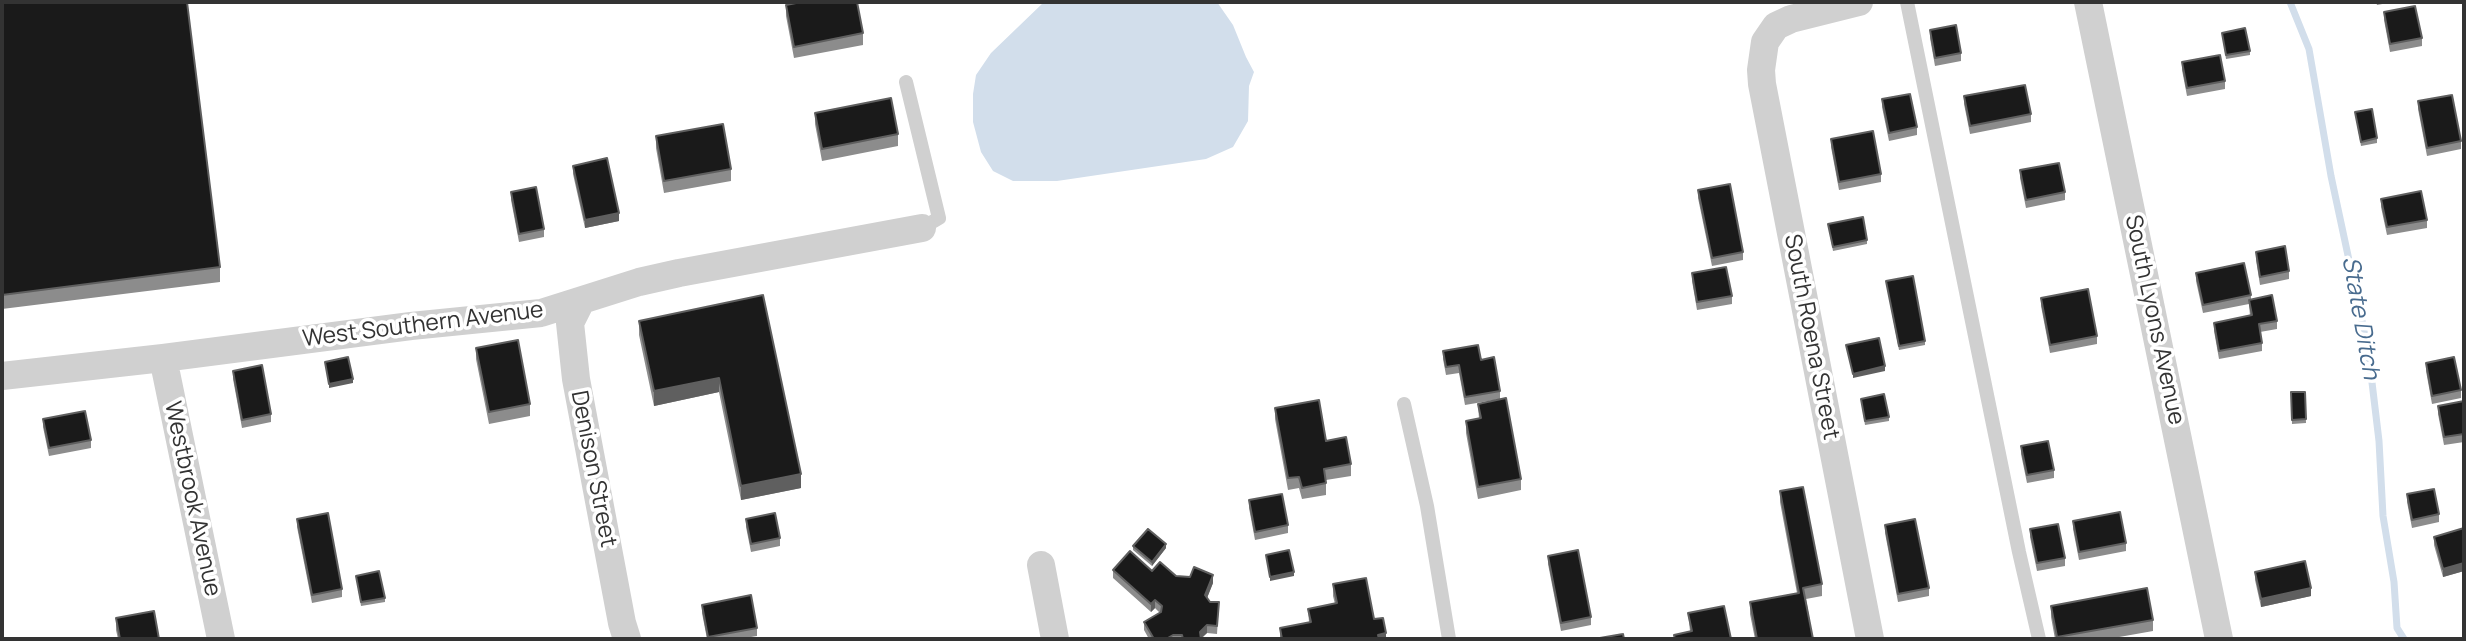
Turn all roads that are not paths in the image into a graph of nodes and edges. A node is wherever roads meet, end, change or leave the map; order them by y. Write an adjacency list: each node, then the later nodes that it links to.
1 (1859, 2): 15 (street, South Roena Street)
2 (1908, 2): 16 (lane)
3 (2088, 2): 17 (street, South Lyons Avenue)
4 (906, 82): 5 (lane)
5 (922, 228): 6 (street, West Southern Avenue)
6 (581, 301): 7 (street, West Southern Avenue); 12 (street, Denison Street)
7 (163, 358): 8 (street, West Southern Avenue); 11 (street, Westbrook Avenue)
8 (2, 376)
9 (1404, 404): 14 (lane)
10 (1041, 565): 13 (street)
11 (220, 639)
12 (627, 639)
13 (1055, 639)
14 (1449, 639)
15 (1870, 639)
16 (2039, 639)
17 (2219, 639)

